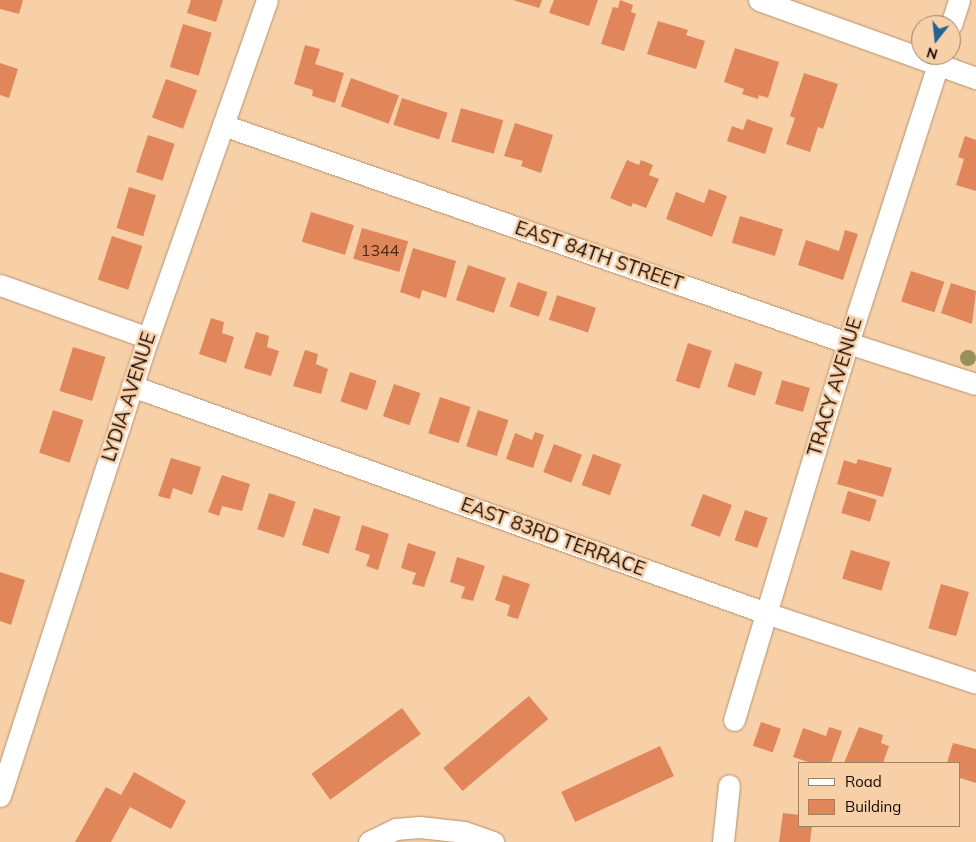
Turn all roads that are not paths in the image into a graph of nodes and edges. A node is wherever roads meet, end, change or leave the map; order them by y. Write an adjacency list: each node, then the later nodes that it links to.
1 (267, 0): 9 (street, LYDIA AVENUE)
2 (759, 0): 5 (street)
3 (959, 0): 4 (street)
4 (954, 15)
5 (911, 51)
6 (937, 65): 12 (street, TRACY AVENUE)
7 (949, 65): 8 (street)
8 (976, 78)
9 (223, 125): 11 (street, LYDIA AVENUE); 12 (street, EAST 84TH STREET)
10 (0, 285): 11 (street)
11 (148, 338): 14 (street, LYDIA AVENUE)
12 (848, 343): 13 (street, EAST 84TH STREET); 15 (street, TRACY AVENUE)
13 (976, 384)
14 (132, 386): 15 (street, EAST 83RD TERRACE); 19 (street, LYDIA AVENUE)
15 (766, 613): 16 (street, EAST 83RD TERRACE); 17 (street, TRACY AVENUE)
16 (976, 683)
17 (734, 720)
18 (729, 785): 22 (street)
19 (0, 796)
20 (368, 842): 21 (street)
21 (493, 842)
22 (724, 842)

